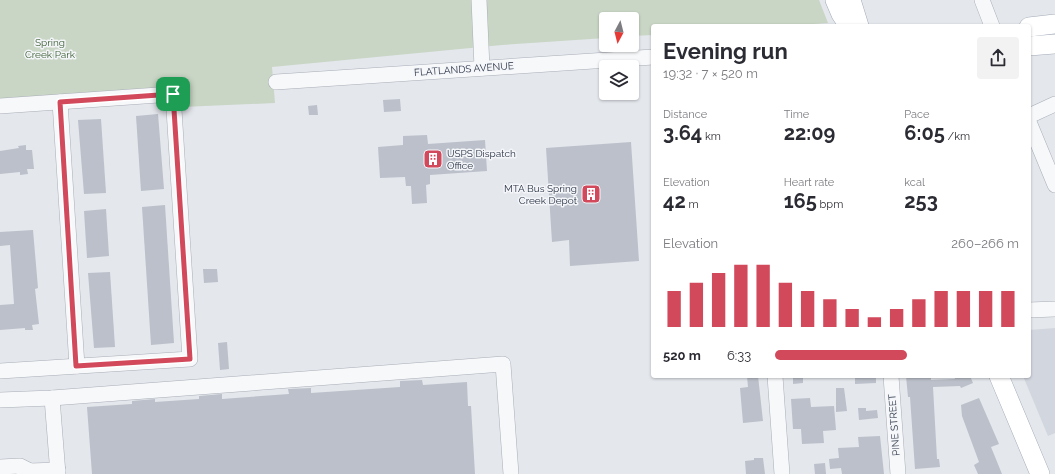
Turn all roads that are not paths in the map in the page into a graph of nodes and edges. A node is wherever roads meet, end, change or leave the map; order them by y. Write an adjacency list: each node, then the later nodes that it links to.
1 (479, 0): 13 (street)
2 (835, 0): 5 (main road)
3 (851, 0): 6 (main road)
4 (982, 0): 7 (street)
5 (848, 24)
6 (858, 24)
7 (991, 24)
8 (1055, 24): 9 (main road)
9 (1031, 27)
10 (1055, 44): 11 (main road)
11 (1031, 46)
12 (651, 57): 13 (street, FLATLANDS AVENUE)
13 (482, 68): 14 (street, FLATLANDS AVENUE)
14 (276, 82)
15 (60, 102): 17 (street); 23 (street); 23 (street)
16 (1055, 104): 18 (street)
17 (0, 106)
18 (1031, 115)
19 (1031, 127): 20 (street)
20 (1055, 185)
21 (1055, 308): 22 (street)
22 (1031, 310)
23 (76, 366): 24 (street)
24 (0, 371)
25 (775, 378): 34 (street)
26 (891, 378): 35 (street, PINE STREET)
27 (1000, 378): 36 (main road)
28 (52, 398): 29 (street); 32 (street); 33 (street)
29 (0, 400)
30 (0, 467): 31 (street)
31 (27, 472): 32 (street)
32 (58, 472)
33 (511, 474)
34 (782, 474)
35 (898, 474)
36 (1040, 474)

